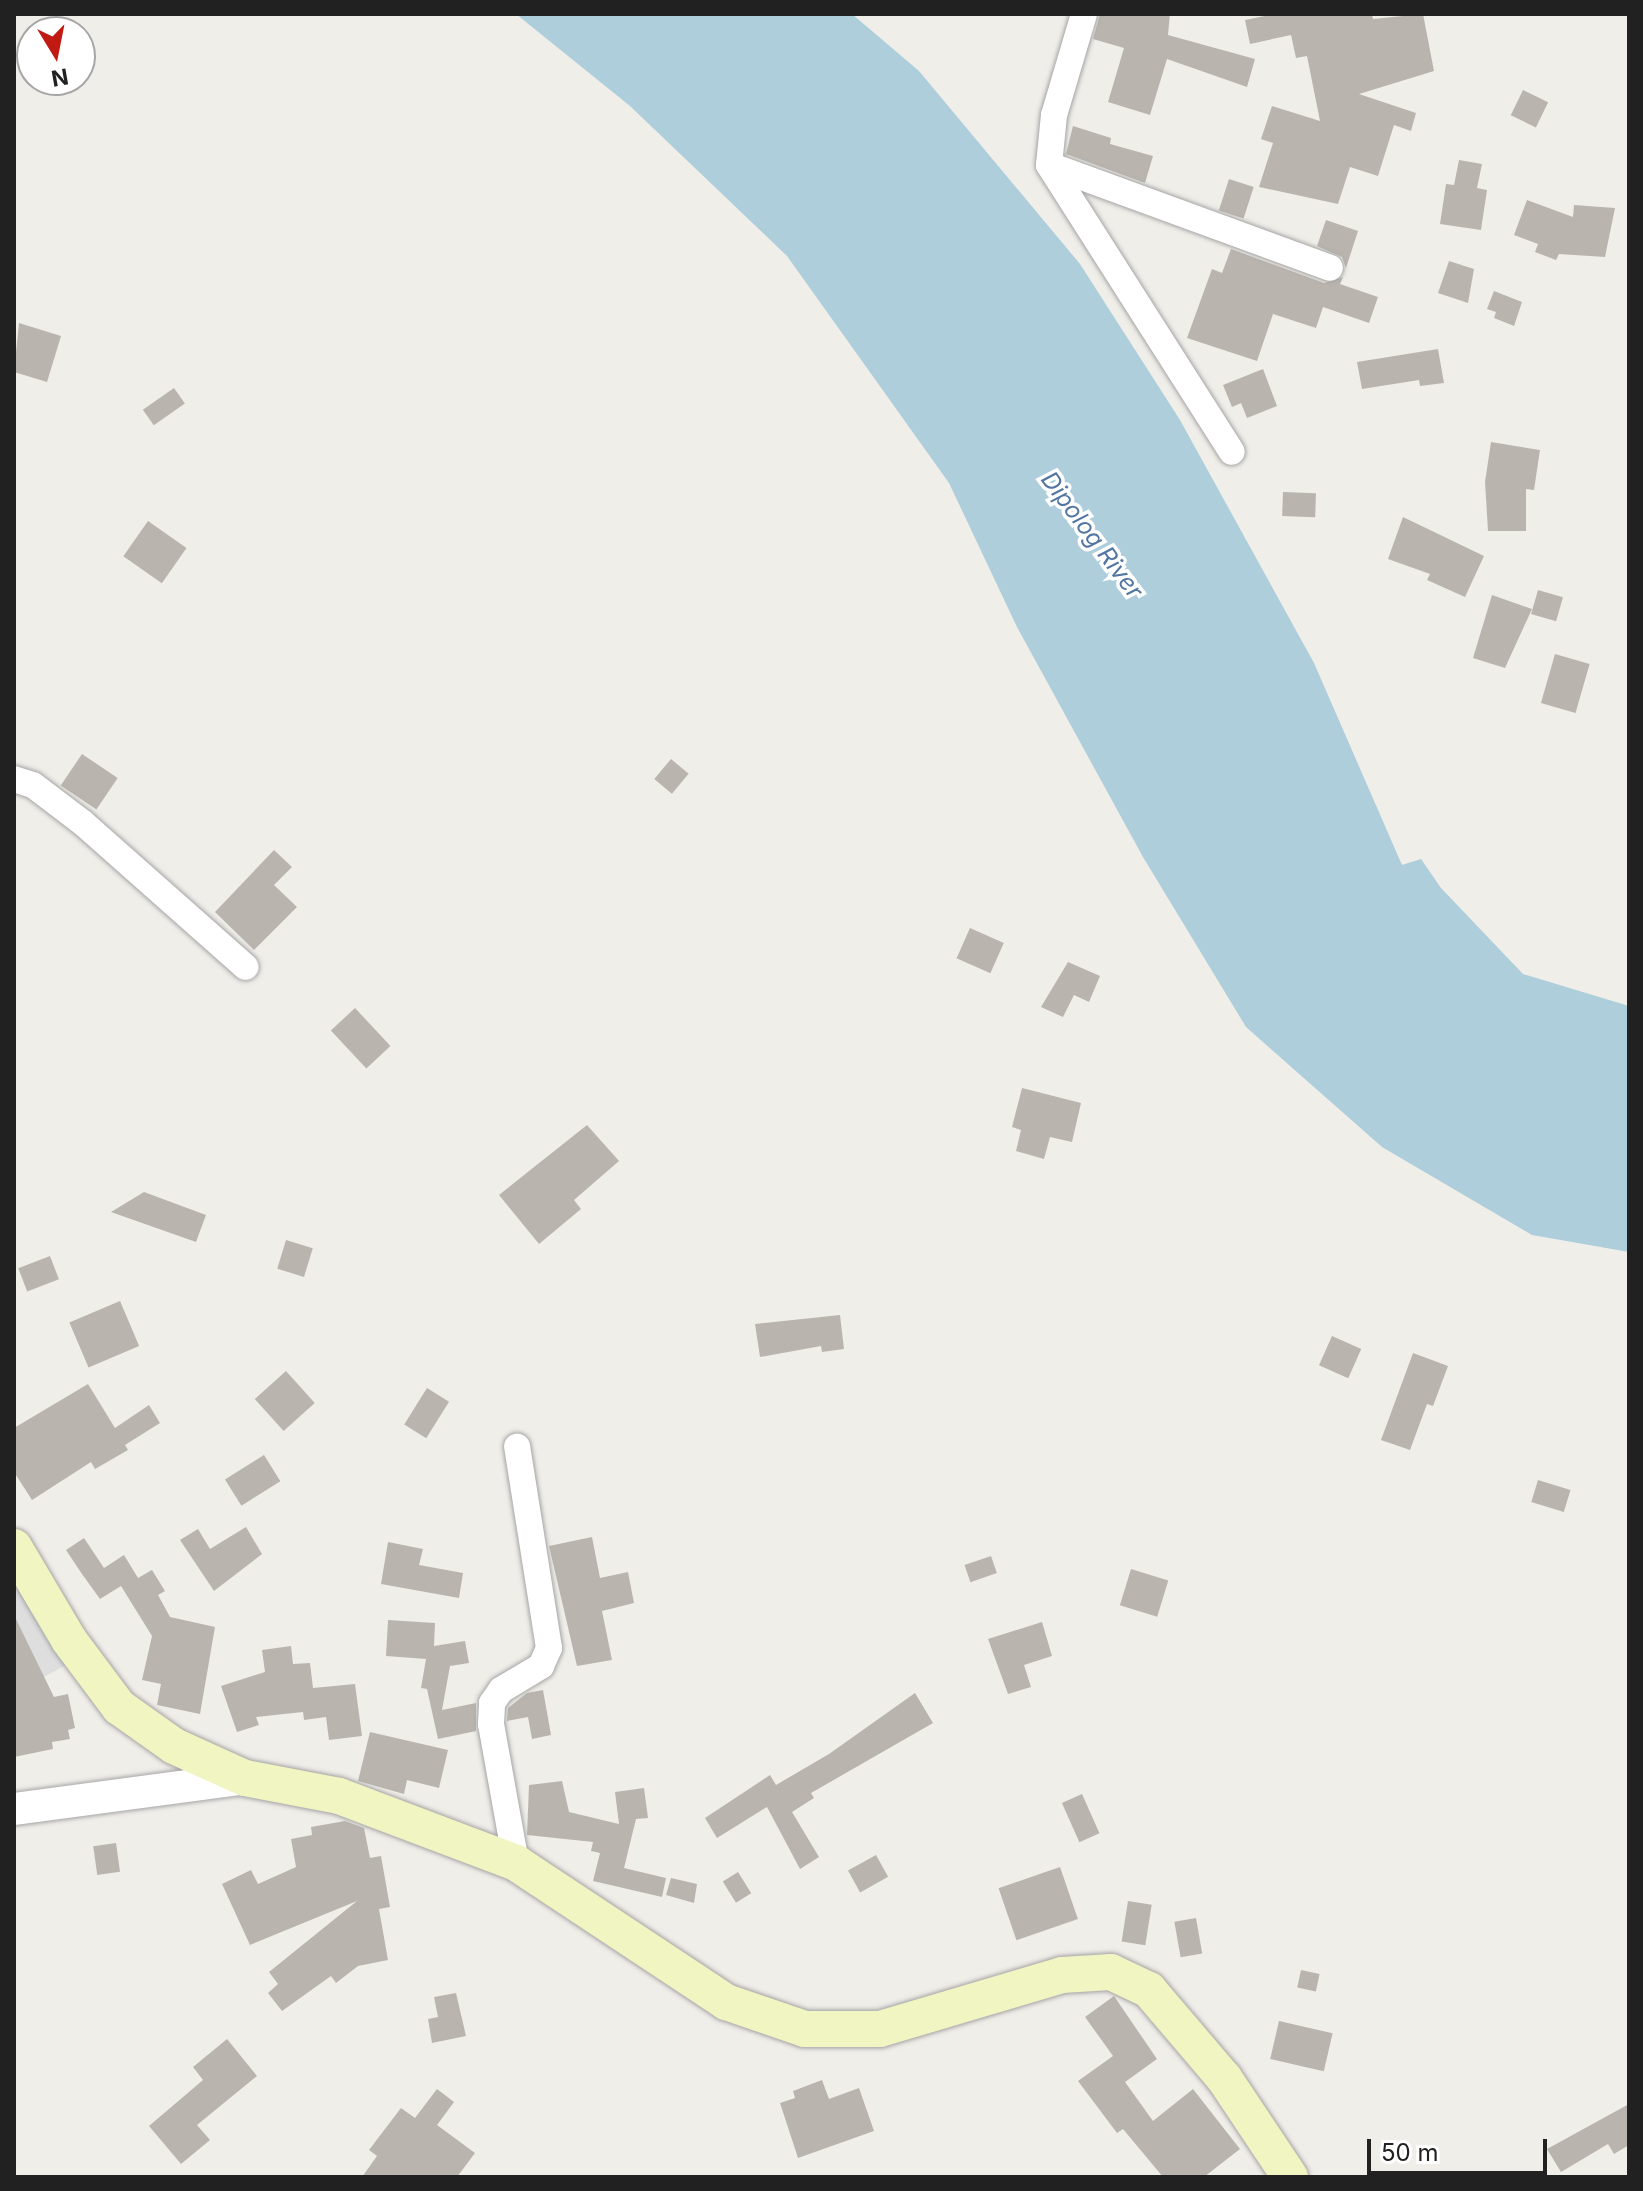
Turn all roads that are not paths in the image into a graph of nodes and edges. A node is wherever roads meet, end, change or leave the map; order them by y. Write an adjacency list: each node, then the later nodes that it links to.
1 (1084, 14): 2 (street)
2 (1049, 165): 3 (street); 4 (street)
3 (1330, 268)
4 (1232, 452)
5 (14, 779): 6 (street)
6 (246, 967)
7 (517, 1447): 11 (street)
8 (14, 1547): 9 (main road)
9 (245, 1778): 10 (street); 11 (main road)
10 (14, 1809)
11 (516, 1863): 12 (main road)
12 (1290, 2177)

